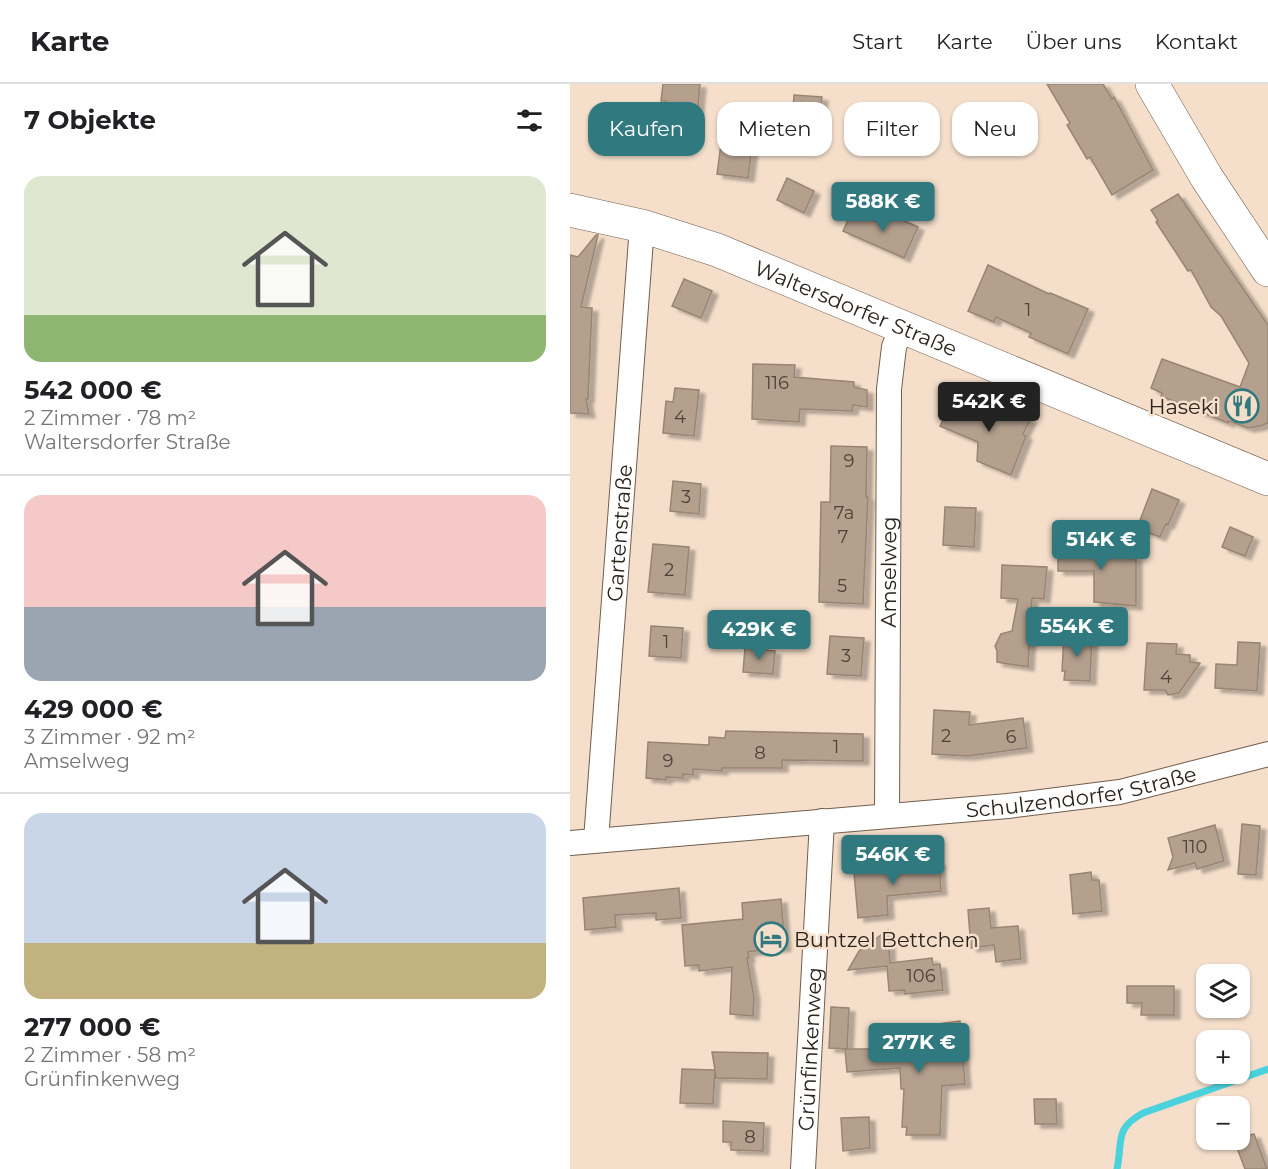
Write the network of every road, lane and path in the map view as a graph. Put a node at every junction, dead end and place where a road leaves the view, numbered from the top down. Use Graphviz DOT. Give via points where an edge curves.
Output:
graph roads {
  1 [pos="1152,84"];
  2 [pos="570,210"];
  3 [pos="642,226"];
  4 [pos="1268,270"];
  5 [pos="902,327"];
  6 [pos="1268,479"];
  7 [pos="1268,754"];
  8 [pos="887,816"];
  9 [pos="822,821"];
  10 [pos="596,840"];
  11 [pos="570,843"];
  12 [pos="803,1169"];
  1 -- 4 [label="street" via="1207,178"];
  2 -- 3 [label="street, Waltersdorfer Straße"];
  3 -- 5 [label="street, Waltersdorfer Straße" via="717,250"];
  3 -- 10 [label="street, Gartenstraße"];
  5 -- 6 [label="street, Waltersdorfer Straße"];
  5 -- 8 [label="street, Amselweg" via="894,347 889,389"];
  7 -- 8 [label="street, Schulzendorfer Straße" via="1120,792"];
  8 -- 9 [label="street, Schulzendorfer Straße"];
  9 -- 10 [label="street, Schulzendorfer Straße"];
  9 -- 12 [label="street, Grünfinkenweg"];
  10 -- 11 [label="street, Schulzendorfer Straße"];
}
